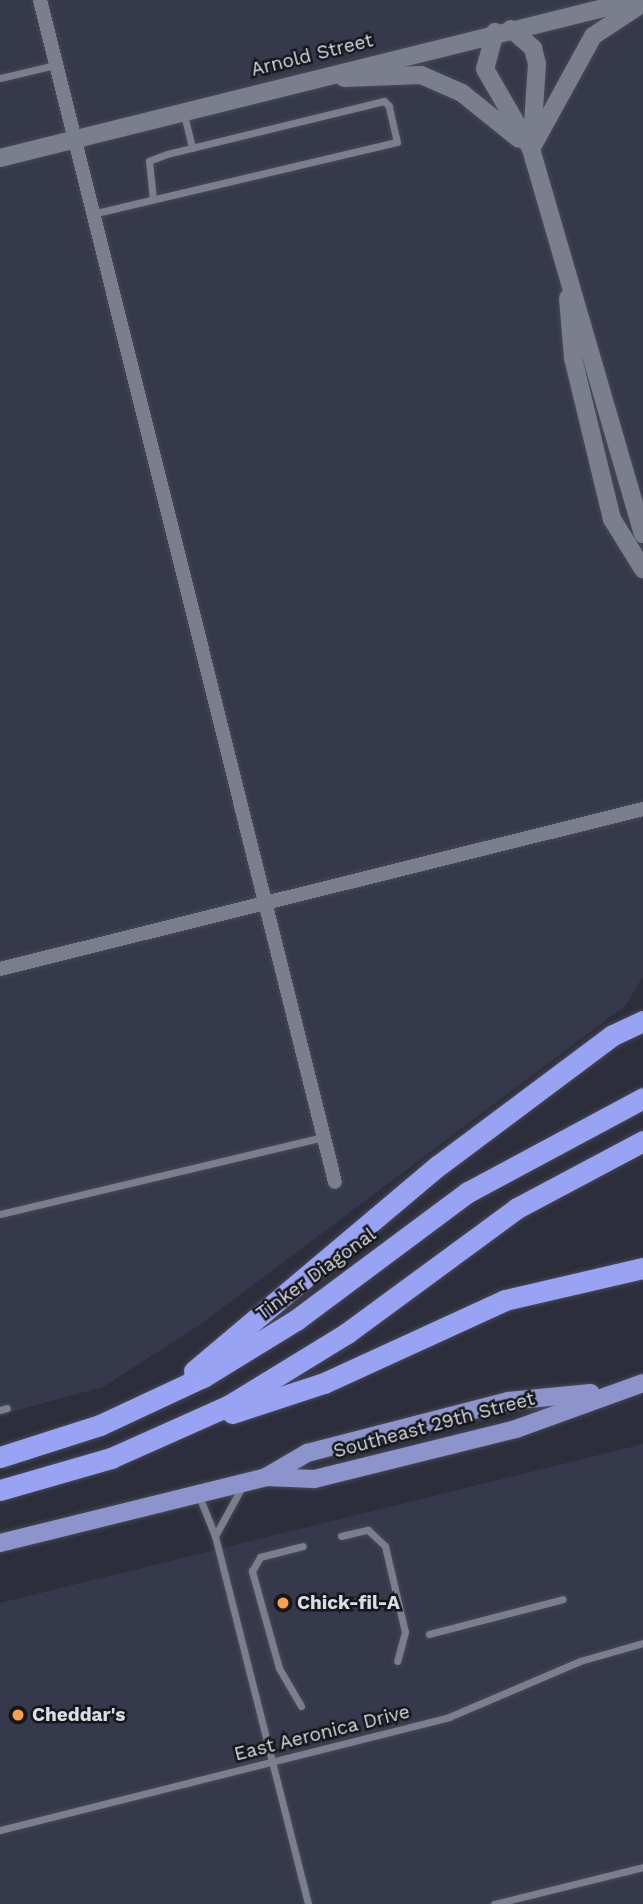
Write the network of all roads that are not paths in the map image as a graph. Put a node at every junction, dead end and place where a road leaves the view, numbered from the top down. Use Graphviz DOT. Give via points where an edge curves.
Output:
graph roads {
  1 [pos="40,0"];
  2 [pos="636,0"];
  3 [pos="643,3"];
  4 [pos="503,31"];
  5 [pos="55,65"];
  6 [pos="0,78"];
  7 [pos="281,85"];
  8 [pos="183,110"];
  9 [pos="73,139"];
  10 [pos="192,148"];
  11 [pos="531,149"];
  12 [pos="0,158"];
  13 [pos="153,199"];
  14 [pos="92,214"];
  15 [pos="568,291"];
  16 [pos="643,534"];
  17 [pos="643,569"];
  18 [pos="643,809"];
  19 [pos="266,904"];
  20 [pos="0,969"];
  21 [pos="643,1010"];
  22 [pos="643,1021"];
  23 [pos="613,1035"];
  24 [pos="643,1098"];
  25 [pos="324,1137"];
  26 [pos="643,1141"];
  27 [pos="335,1182"];
  28 [pos="0,1214"];
  29 [pos="643,1268"];
  30 [pos="643,1383"];
  31 [pos="608,1392"];
  32 [pos="160,1399"];
  33 [pos="174,1432"];
  34 [pos="0,1457"];
  35 [pos="266,1476"];
  36 [pos="245,1482"];
  37 [pos="0,1490"];
  38 [pos="198,1494"];
  39 [pos="215,1536"];
  40 [pos="341,1536"];
  41 [pos="0,1543"];
  42 [pos="303,1546"];
  43 [pos="564,1598"];
  44 [pos="429,1634"];
  45 [pos="643,1643"];
  46 [pos="397,1661"];
  47 [pos="301,1706"];
  48 [pos="271,1762"];
  49 [pos="0,1830"];
  50 [pos="643,1867"];
  51 [pos="307,1904"];
  52 [pos="494,1904"];
  1 -- 5 [label="street"];
  2 -- 4 [label="street, Arnold Street"];
  3 -- 11 [label="street" via="593,36"];
  4 -- 7 [label="street, Arnold Street"];
  4 -- 11 [label="street" via="485,69"];
  4 -- 11 [label="street" via="533,48 537,64"];
  5 -- 6 [label="lane"];
  5 -- 9 [label="street"];
  7 -- 8 [label="street, Arnold Street"];
  7 -- 11 [label="street" via="421,75 462,93"];
  8 -- 9 [label="street, Arnold Street"];
  8 -- 10 [label="lane"];
  9 -- 12 [label="street, Arnold Street"];
  9 -- 14 [label="street"];
  10 -- 13 [label="lane" via="149,161"];
  10 -- 13 [label="lane" via="384,101 399,138"];
  11 -- 15 [label="street"];
  13 -- 14 [label="lane"];
  14 -- 19 [label="street"];
  15 -- 16 [label="street" via="594,352"];
  15 -- 17 [label="street" via="573,358 612,519"];
  18 -- 19 [label="street"];
  19 -- 20 [label="street"];
  19 -- 25 [label="street"];
  21 -- 23 [label="highway"];
  22 -- 23 [label="highway"];
  23 -- 32 [label="highway" via="439,1165"];
  24 -- 32 [label="highway, Tinker Diagonal" via="468,1192 296,1320"];
  25 -- 27 [label="street"];
  25 -- 28 [label="lane"];
  26 -- 33 [label="highway" via="517,1208 318,1352"];
  29 -- 33 [label="highway" via="505,1300 324,1383"];
  30 -- 31 [label="main road, Southeast 29th Street"];
  31 -- 35 [label="main road, Southeast 29th Street" via="508,1401 307,1453"];
  31 -- 35 [label="main road, Southeast 29th Street" via="516,1429 341,1473 314,1479"];
  32 -- 34 [label="highway, Tinker Diagonal"];
  33 -- 37 [label="highway"];
  35 -- 36 [label="main road, Southeast 29th Street"];
  36 -- 38 [label="main road, Southeast 29th Street"];
  36 -- 39 [label="lane"];
  38 -- 39 [label="lane"];
  38 -- 41 [label="main road, Southeast 29th Street"];
  39 -- 48 [label="lane"];
  40 -- 46 [label="lane" via="368,1530 384,1546 405,1632"];
  42 -- 47 [label="lane" via="260,1557 252,1571 279,1668"];
  43 -- 44 [label="lane"];
  45 -- 48 [label="lane, East Aeronica Drive" via="580,1661 449,1717"];
  48 -- 49 [label="lane, East Aeronica Drive"];
  48 -- 51 [label="lane"];
  50 -- 52 [label="lane"];
}
